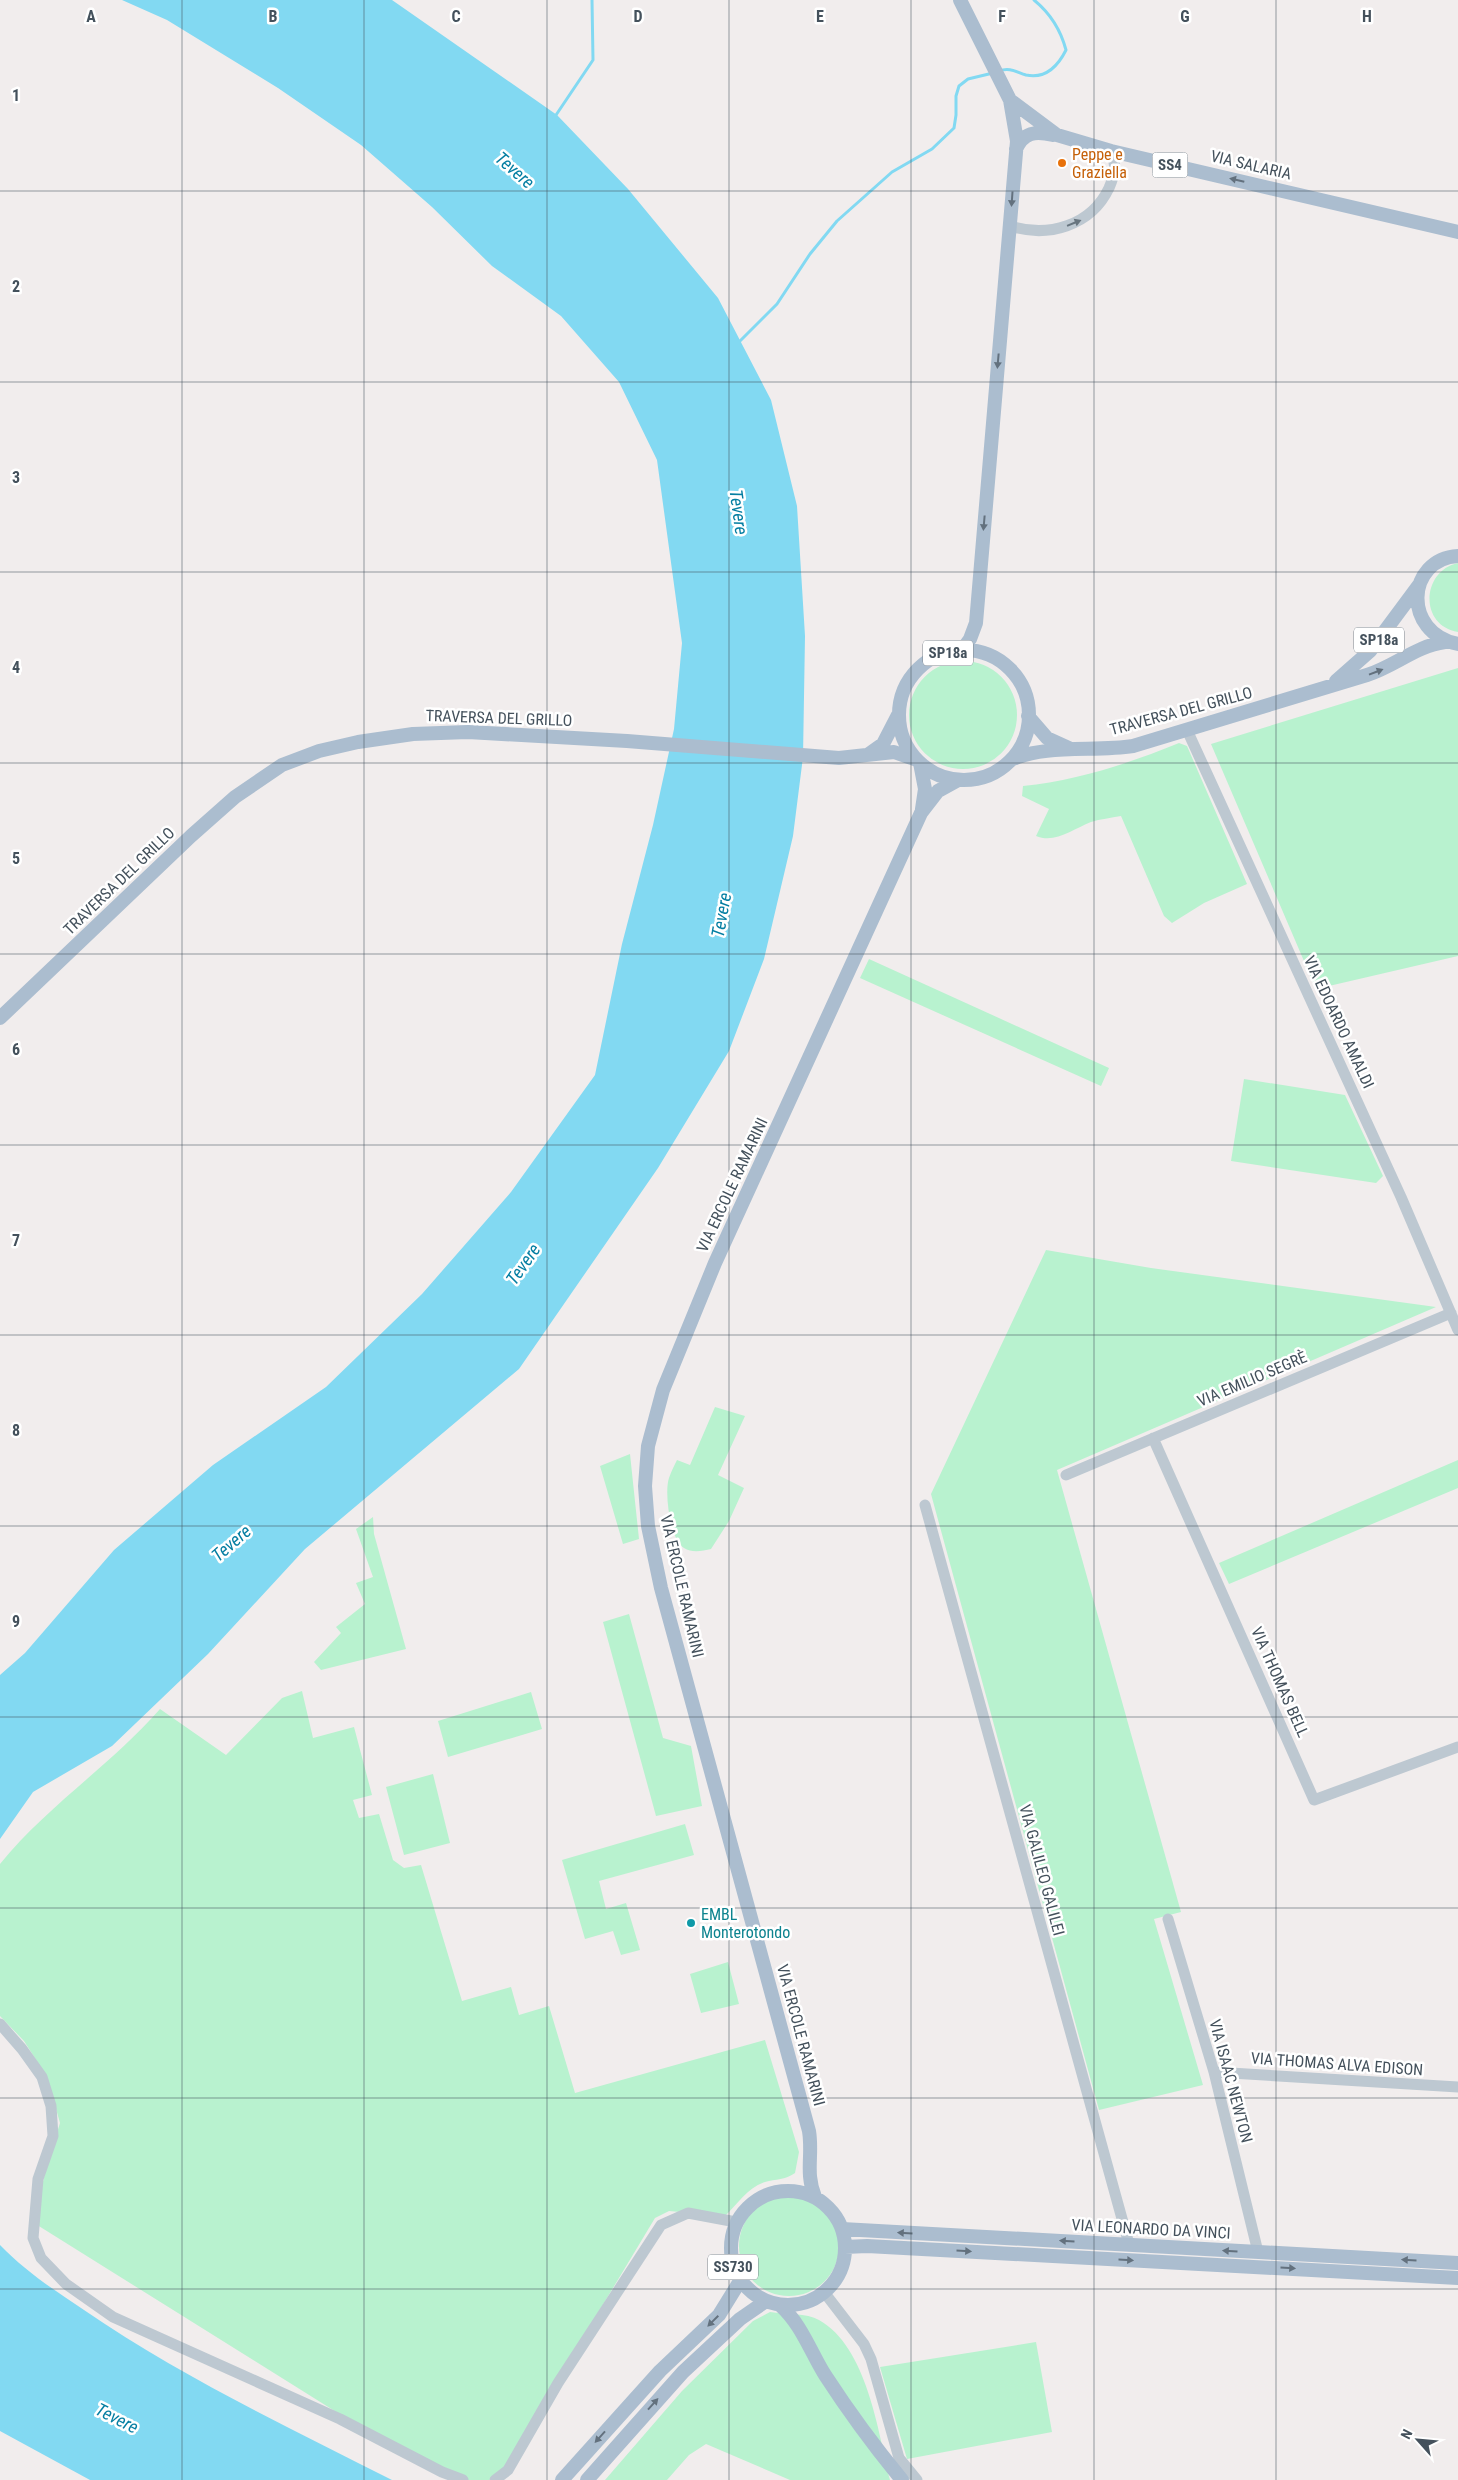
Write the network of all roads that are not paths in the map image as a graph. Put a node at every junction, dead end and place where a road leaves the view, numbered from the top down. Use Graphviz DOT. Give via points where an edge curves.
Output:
graph roads {
  1 [pos="960,0"];
  2 [pos="1009,96"];
  3 [pos="1057,135"];
  4 [pos="1016,150"];
  5 [pos="1111,151"];
  6 [pos="1010,226"];
  7 [pos="1458,232"];
  8 [pos="1458,556"];
  9 [pos="1419,585"];
  10 [pos="1452,643"];
  11 [pos="962,650"];
  12 [pos="1329,686"];
  13 [pos="898,715"];
  14 [pos="1028,716"];
  15 [pos="1187,730"];
  16 [pos="1078,750"];
  17 [pos="868,755"];
  18 [pos="1011,760"];
  19 [pos="918,761"];
  20 [pos="958,780"];
  21 [pos="921,812"];
  22 [pos="0,1018"];
  23 [pos="1450,1313"];
  24 [pos="1458,1330"];
  25 [pos="1153,1438"];
  26 [pos="1066,1475"];
  27 [pos="925,1505"];
  28 [pos="1458,1747"];
  29 [pos="1168,1918"];
  30 [pos="0,2024"];
  31 [pos="1214,2072"];
  32 [pos="1458,2088"];
  33 [pos="808,2168"];
  34 [pos="786,2190"];
  35 [pos="815,2197"];
  36 [pos="736,2222"];
  37 [pos="842,2229"];
  38 [pos="1129,2244"];
  39 [pos="845,2247"];
  40 [pos="1258,2252"];
  41 [pos="1458,2263"];
  42 [pos="1458,2278"];
  43 [pos="740,2281"];
  44 [pos="824,2292"];
  45 [pos="766,2301"];
  46 [pos="809,2301"];
  47 [pos="780,2305"];
  48 [pos="809,2345"];
  49 [pos="566,2475"];
  50 [pos="463,2480"];
  51 [pos="495,2480"];
  52 [pos="586,2480"];
  53 [pos="902,2480"];
  54 [pos="917,2480"];
  1 -- 2 [label="main road, VIA SALARIA / SS4"];
  2 -- 3 [label="main road, VIA SALARIA / SS4"];
  2 -- 4 [label="main road"];
  3 -- 4 [label="main road" via="1038,132 1027,135"];
  3 -- 5 [label="main road, VIA SALARIA / SS4"];
  4 -- 6 [label="main road, one-way"];
  6 -- 5 [label="street, one-way" via="1048,230 1089,216 1102,202 1113,179 1116,164"];
  7 -- 5 [label="main road, VIA SALARIA / SS4, one-way"];
  6 -- 11 [label="main road, one-way" via="976,623"];
  8 -- 9 [label="main road, TRAVERSA DEL GRILLO" via="1438,562"];
  9 -- 10 [label="main road" via="1417,599 1422,619 1434,635"];
  9 -- 12 [label="main road, TRAVERSA DEL GRILLO / SP18a" via="1370,651"];
  12 -- 10 [label="main road, TRAVERSA DEL GRILLO / SP18a, one-way" via="1376,672 1418,649"];
  11 -- 13 [label="main road, TRAVERSA DEL GRILLO / SP18a" via="942,654 924,663 910,678"];
  11 -- 14 [label="main road, TRAVERSA DEL GRILLO / SP18a" via="980,652 997,659 1011,671 1022,686"];
  12 -- 15 [label="main road, TRAVERSA DEL GRILLO / SP18a"];
  13 -- 17 [label="main road" via="883,744"];
  13 -- 19 [label="main road, TRAVERSA DEL GRILLO / SP18a" via="902,735 910,753"];
  14 -- 16 [label="main road" via="1047,738"];
  14 -- 18 [label="main road, TRAVERSA DEL GRILLO / SP18a" via="1025,736"];
  15 -- 16 [label="main road, TRAVERSA DEL GRILLO / SP18a" via="1133,746"];
  15 -- 23 [label="street, VIA EDOARDO AMALDI" via="1393,1180"];
  16 -- 18 [label="main road, TRAVERSA DEL GRILLO / SP18a" via="1036,752"];
  17 -- 19 [label="main road, TRAVERSA DEL GRILLO / SP18a" via="894,752"];
  17 -- 22 [label="main road, TRAVERSA DEL GRILLO / SP18a" via="825,758 628,741 468,732 358,742 319,751 287,763 245,789 206,822"];
  18 -- 20 [label="main road, TRAVERSA DEL GRILLO / SP18a" via="980,778"];
  19 -- 20 [label="main road, TRAVERSA DEL GRILLO / SP18a" via="937,775"];
  19 -- 21 [label="main road, VIA ERCOLE RAMARINI" via="925,789"];
  20 -- 21 [label="main road, VIA ERCOLE RAMARINI" via="938,791"];
  21 -- 33 [label="main road, VIA ERCOLE RAMARINI" via="696,1308 662,1390 645,1463 648,1526 659,1578 809,2131"];
  23 -- 24 [label="street, VIA EDOARDO AMALDI"];
  23 -- 25 [label="street, VIA EMILIO SEGRÈ"];
  25 -- 26 [label="street, VIA EMILIO SEGRÈ"];
  25 -- 28 [label="street, VIA THOMAS BELL" via="1314,1800"];
  27 -- 38 [label="street, VIA GALILEO GALILEI"];
  29 -- 31 [label="street, VIA ISAAC NEWTON"];
  30 -- 50 [label="street" via="42,2078 51,2106 53,2136 38,2179 33,2238 41,2258 66,2284 113,2317 340,2419"];
  31 -- 32 [label="street, VIA THOMAS ALVA EDISON"];
  31 -- 40 [label="street, VIA ISAAC NEWTON"];
  33 -- 34 [label="main road" via="801,2179"];
  33 -- 35 [label="main road, VIA ERCOLE RAMARINI"];
  34 -- 35 [label="main road, SS730"];
  34 -- 36 [label="main road, SS730" via="757,2199"];
  35 -- 37 [label="main road, SS730" via="831,2211"];
  36 -- 43 [label="main road, SS730" via="730,2252"];
  36 -- 51 [label="street" via="688,2213 660,2225 558,2383 508,2470"];
  38 -- 37 [label="main road, VIA LEONARDO DA VINCI, one-way"];
  37 -- 39 [label="main road, SS730"];
  40 -- 38 [label="main road, VIA LEONARDO DA VINCI, one-way"];
  39 -- 42 [label="main road, VIA LEONARDO DA VINCI, one-way"];
  39 -- 44 [label="main road, SS730" via="843,2265 835,2281"];
  41 -- 40 [label="main road, VIA LEONARDO DA VINCI, one-way"];
  43 -- 45 [label="main road, SS730"];
  43 -- 49 [label="main road, SS730, one-way" via="715,2319 660,2371"];
  44 -- 46 [label="main road, SS730"];
  44 -- 54 [label="street" via="864,2344 899,2458"];
  45 -- 47 [label="main road, SS730"];
  52 -- 45 [label="main road, SS730, one-way" via="683,2372 748,2312"];
  46 -- 47 [label="main road, SS730"];
  46 -- 48 [label="main road" via="804,2321"];
  47 -- 48 [label="main road"];
  48 -- 53 [label="main road" via="857,2424"];
}
